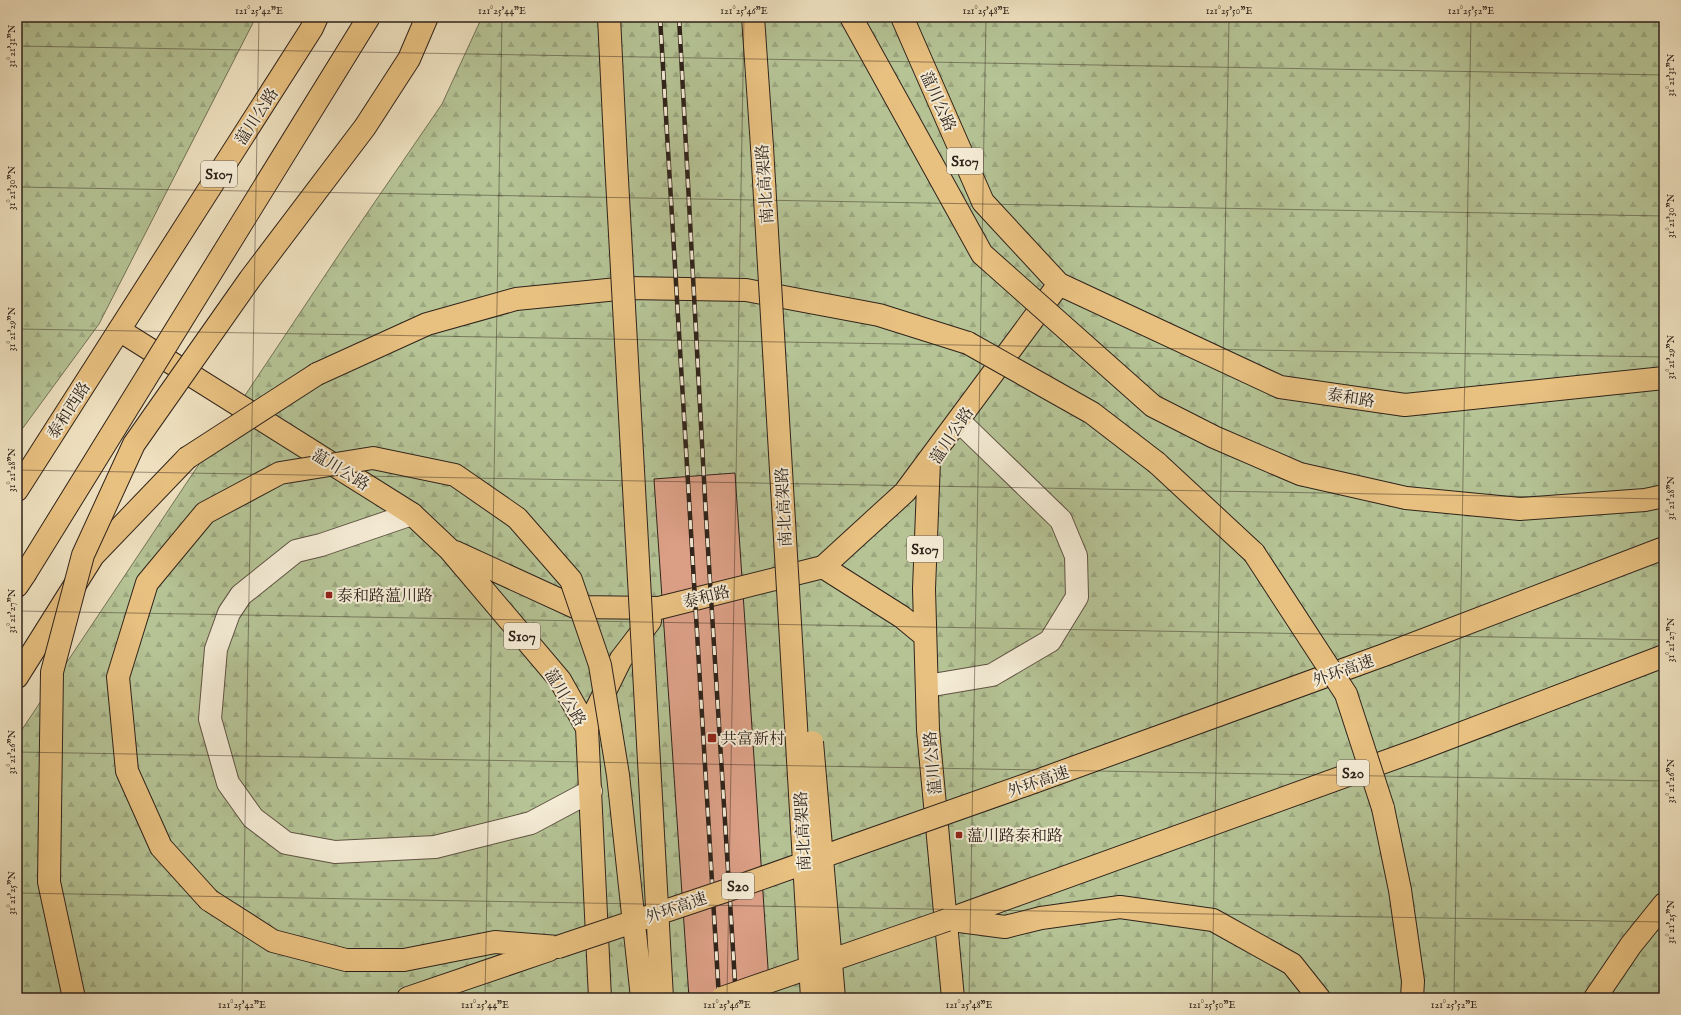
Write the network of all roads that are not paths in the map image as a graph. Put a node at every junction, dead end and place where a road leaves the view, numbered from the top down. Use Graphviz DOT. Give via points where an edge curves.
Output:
graph roads {
  1 [pos="317,17"];
  2 [pos="369,17"];
  3 [pos="427,17"];
  4 [pos="609,17"];
  5 [pos="753,17"];
  6 [pos="851,17"];
  7 [pos="902,17"];
  8 [pos="767,227"];
  9 [pos="1059,284"];
  10 [pos="120,330"];
  11 [pos="1664,378"];
  12 [pos="959,421"];
  13 [pos="929,461"];
  14 [pos="17,490"];
  15 [pos="1664,496"];
  16 [pos="412,514"];
  17 [pos="1664,548"];
  18 [pos="449,549"];
  19 [pos="823,567"];
  20 [pos="21,580"];
  21 [pos="659,608"];
  22 [pos="925,636"];
  23 [pos="1664,656"];
  24 [pos="17,677"];
  25 [pos="927,686"];
  26 [pos="587,728"];
  27 [pos="591,791"];
  28 [pos="1664,904"];
  29 [pos="947,920"];
  30 [pos="558,947"];
  31 [pos="74,998"];
  32 [pos="408,998"];
  33 [pos="600,998"];
  34 [pos="642,998"];
  35 [pos="662,998"];
  36 [pos="722,998"];
  37 [pos="812,998"];
  38 [pos="834,998"];
  39 [pos="953,998"];
  40 [pos="1319,998"];
  41 [pos="1412,998"];
  42 [pos="1595,998"];
  1 -- 10 [label="main road, 蕰川公路 / S107"];
  2 -- 20 [label="main road, bridge"];
  3 -- 31 [label="main road, bridge" via="409,59 365,127 250,279 134,444 83,555 52,672 49,882"];
  4 -- 35 [label="main road, bridge"];
  5 -- 8 [label="main road, 南北高架路, bridge"];
  6 -- 15 [label="main road, bridge" via="982,254 1153,406 1214,437 1300,474 1406,498 1520,509 1645,500"];
  7 -- 9 [label="main road, 蕰川公路 / S107" via="983,202"];
  8 -- 37 [label="main road, 南北高架路, bridge"];
  8 -- 38 [label="main road, bridge"];
  9 -- 11 [label="main road, 泰和路" via="1280,386 1405,406"];
  9 -- 12 [label="main road, 蕰川公路"];
  10 -- 14 [label="main road, 泰和西路"];
  10 -- 16 [label="main road, 蕰川公路 / S107"];
  12 -- 13 [label="main road, 蕰川公路"];
  12 -- 25 [label="lane" via="1061,520 1076,556 1077,597 1050,641 992,675"];
  13 -- 19 [label="main road, 泰和路" via="905,492"];
  13 -- 22 [label="main road, 蕰川公路 / S107" via="924,589"];
  16 -- 18 [label="main road, 蕰川公路 / S107"];
  16 -- 27 [label="lane" via="296,551 241,595 229,613 216,649 210,719 228,783 253,818 286,843 335,852 434,847 531,823"];
  17 -- 30 [label="main road, 外环高速 / S20, bridge" via="1384,655 1034,782"];
  18 -- 21 [label="main road, 泰和路" via="575,607"];
  18 -- 26 [label="main road, 蕰川公路 / S107" via="560,680"];
  19 -- 21 [label="main road, 泰和路"];
  19 -- 22 [label="main road" via="902,617"];
  21 -- 26 [label="main road, S107" via="621,659"];
  22 -- 25 [label="main road, 蕰川公路 / S107"];
  23 -- 29 [label="main road, S20" via="1412,752"];
  24 -- 41 [label="main road, bridge" via="93,556 187,458 317,374 427,324 516,299 628,288 746,290 879,316 968,343 1092,413 1157,463 1254,553 1346,694 1383,808 1400,890 1413,980"];
  25 -- 39 [label="main road, 蕰川公路 / S107" via="928,730"];
  26 -- 27 [label="main road, 蕰川公路 / S107"];
  27 -- 33 [label="main road, 蕰川公路 / S107"];
  28 -- 42 [label="main road"];
  29 -- 36 [label="main road, S20, bridge"];
  29 -- 40 [label="main road" via="1005,927 1041,918 1120,907 1213,920 1292,964"];
  30 -- 32 [label="main road, 外环高速 / S20"];
  30 -- 34 [label="main road, bridge" via="495,942 404,960 346,960 273,941 209,900 161,847 127,771 118,677 147,583 205,513 280,473 373,458 455,475 517,518 571,580 600,665 618,774"];
}
